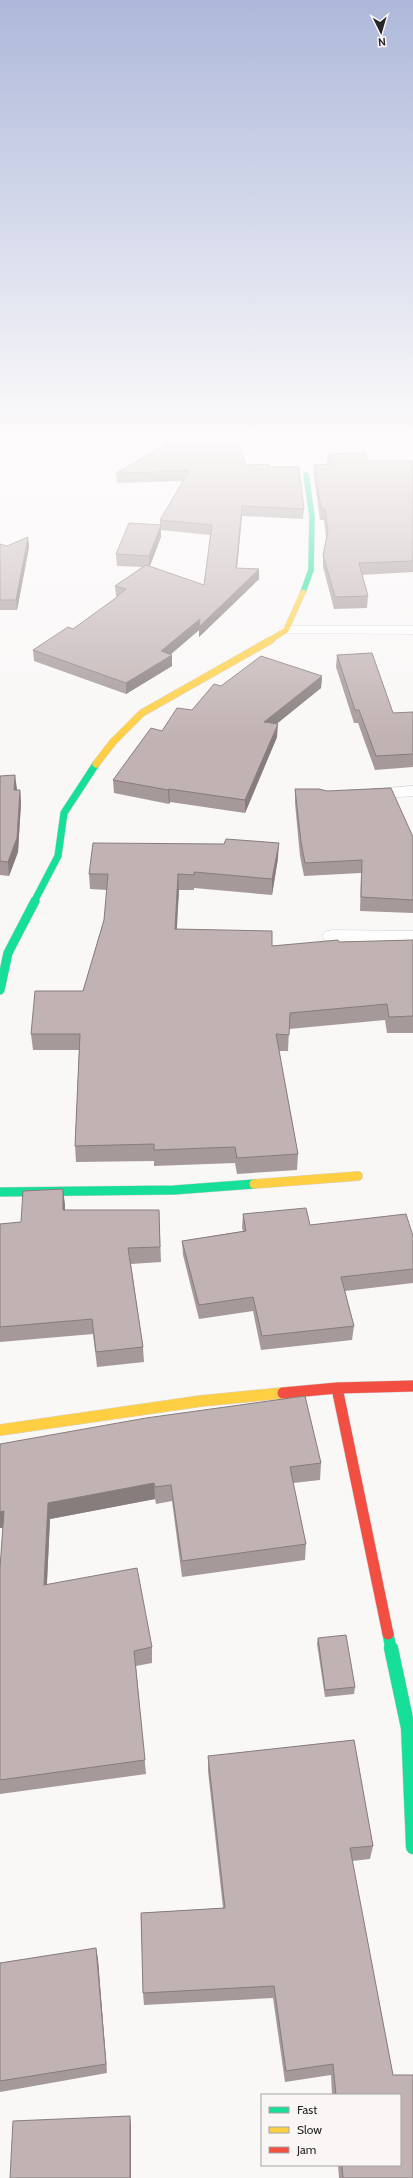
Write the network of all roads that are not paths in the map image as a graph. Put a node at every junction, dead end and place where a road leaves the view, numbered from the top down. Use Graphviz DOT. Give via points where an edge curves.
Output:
graph roads {
  1 [pos="312,538"];
  2 [pos="286,630"];
  3 [pos="413,630"];
  4 [pos="413,791"];
  5 [pos="350,796"];
  6 [pos="332,936"];
  7 [pos="413,936"];
  8 [pos="0,990"];
  9 [pos="358,1176"];
  10 [pos="0,1192"];
  11 [pos="413,1386"];
  12 [pos="337,1388"];
  13 [pos="0,1430"];
  14 [pos="413,1847"];
  1 -- 2 [label="street" via="311,570"];
  2 -- 3 [label="street"];
  2 -- 8 [label="street" via="258,649 142,713 113,742 87,776 64,813 58,856 8,953"];
  4 -- 5 [label="street"];
  6 -- 7 [label="street"];
  9 -- 10 [label="street" via="174,1190"];
  11 -- 12 [label="street"];
  12 -- 13 [label="street" via="201,1401"];
  12 -- 14 [label="street" via="408,1728"];
}
